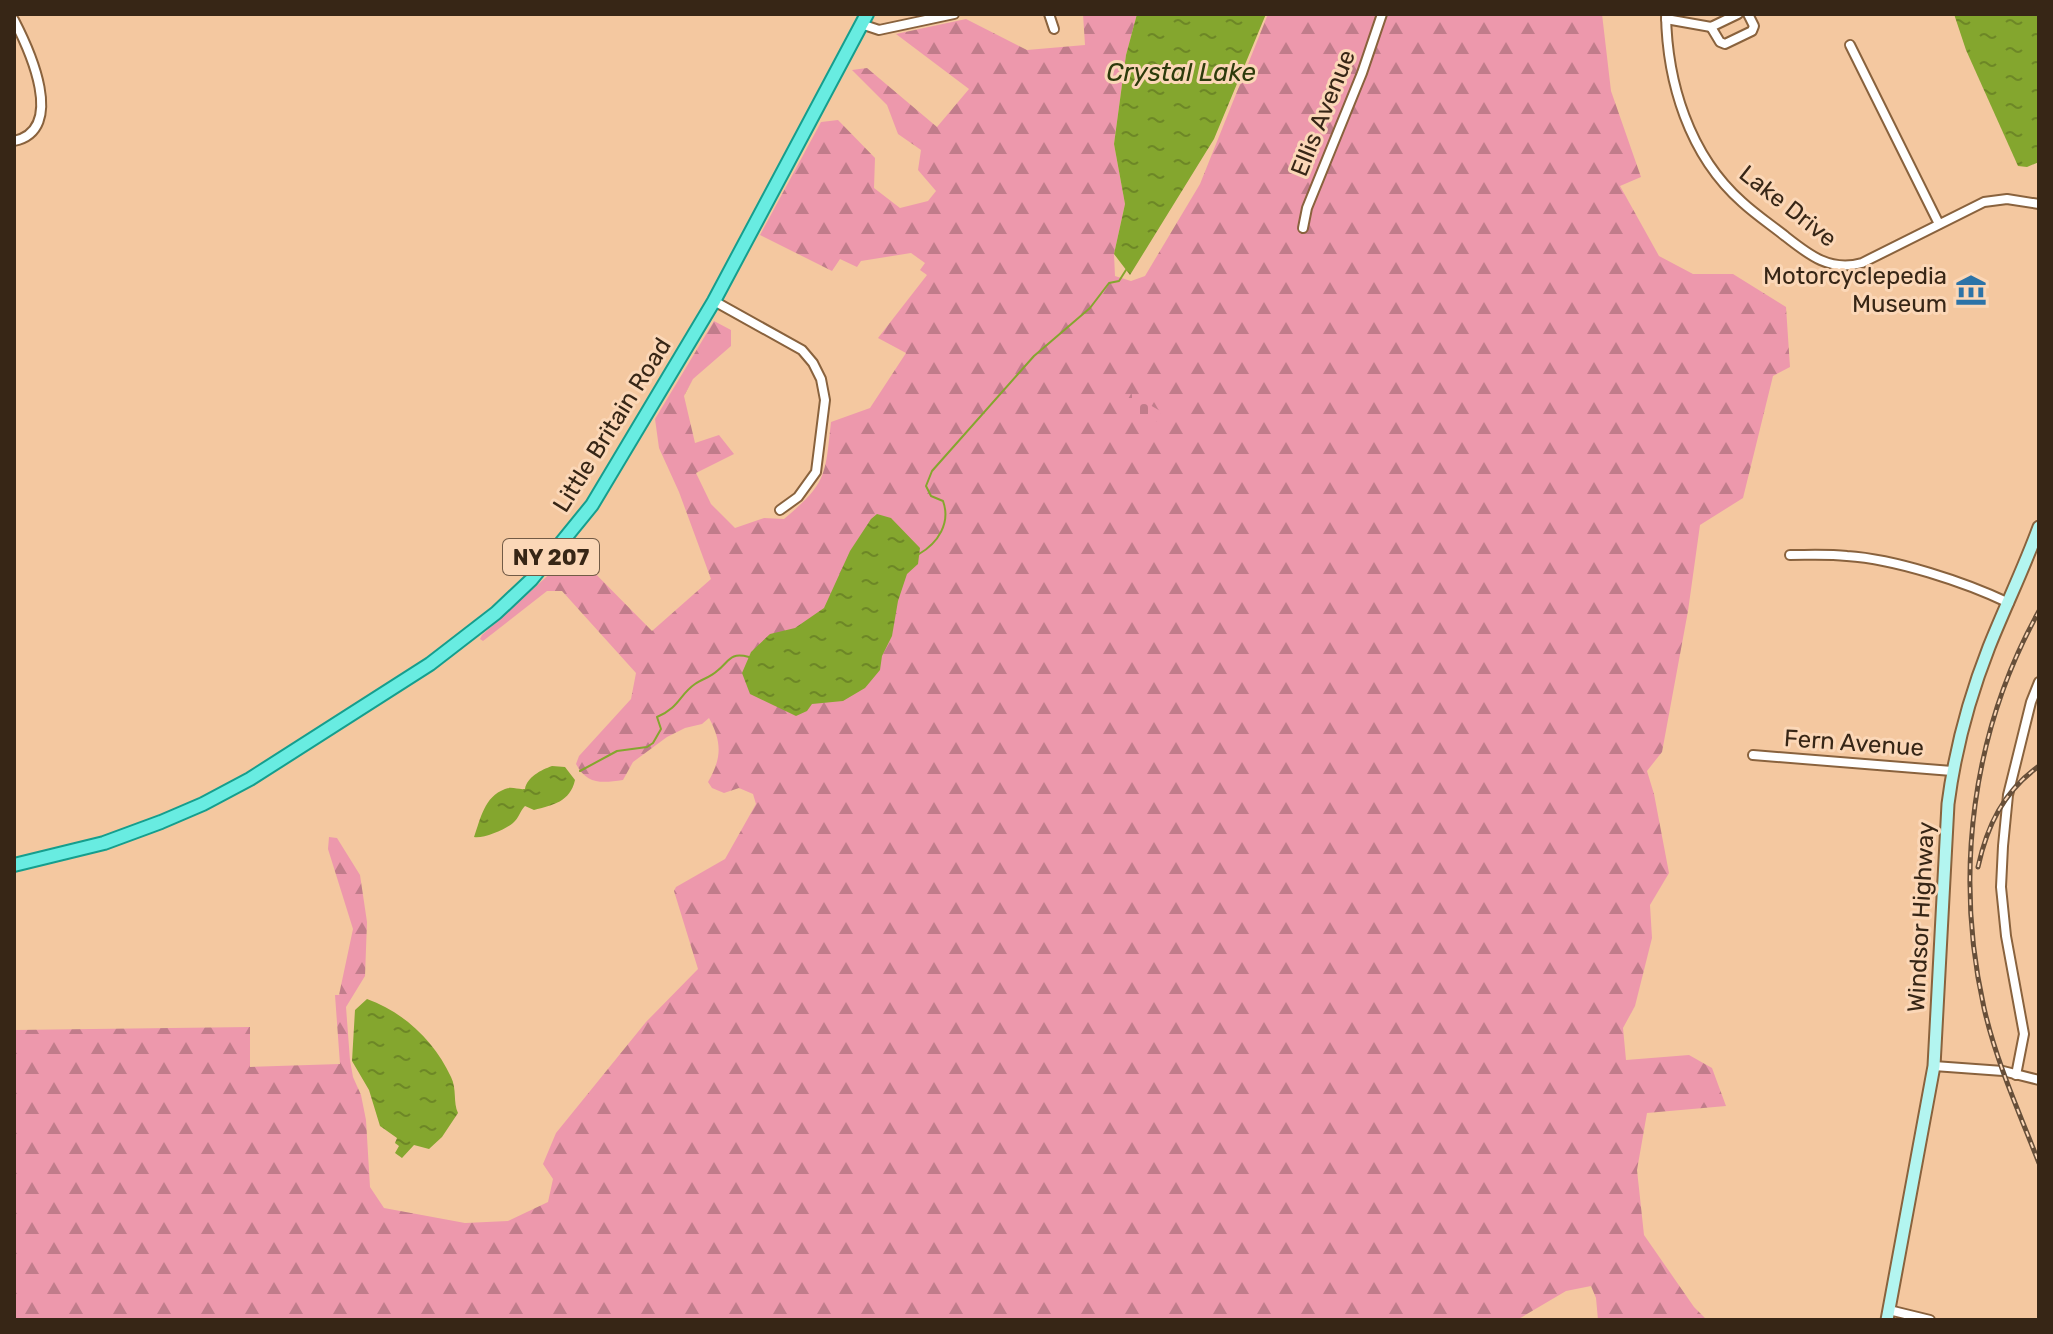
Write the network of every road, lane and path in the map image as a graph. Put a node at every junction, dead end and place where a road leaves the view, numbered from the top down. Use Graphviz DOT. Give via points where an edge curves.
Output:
graph roads {
  1 [pos="954,14"];
  2 [pos="1049,14"];
  3 [pos="1382,14"];
  4 [pos="1738,14"];
  5 [pos="1748,14"];
  6 [pos="1666,16"];
  7 [pos="864,19"];
  8 [pos="14,20"];
  9 [pos="1711,27"];
  10 [pos="1054,29"];
  11 [pos="1850,45"];
  12 [pos="14,141"];
  13 [pos="2039,204"];
  14 [pos="1939,224"];
  15 [pos="1303,228"];
  16 [pos="714,301"];
  17 [pos="780,510"];
  18 [pos="2039,527"];
  19 [pos="1790,555"];
  20 [pos="2009,603"];
  21 [pos="2039,682"];
  22 [pos="1753,755"];
  23 [pos="1952,771"];
  24 [pos="14,865"];
  25 [pos="1934,1066"];
  26 [pos="2016,1075"];
  27 [pos="2039,1080"];
  28 [pos="1888,1315"];
  29 [pos="1930,1320"];
  1 -- 7 [label="street" via="879,30"];
  2 -- 10 [label="street"];
  3 -- 15 [label="street, Ellis Avenue"];
  4 -- 9 [label="street"];
  5 -- 9 [label="street" via="1752,31 1725,44"];
  6 -- 9 [label="street"];
  6 -- 14 [label="street, Lake Drive" via="1678,99 1708,161 1740,201 1807,253 1830,265 1849,267"];
  7 -- 16 [label="main road, Little Britain Road / NY 207"];
  8 -- 12 [label="street" via="34,61 40,113 37,127"];
  11 -- 14 [label="street"];
  13 -- 14 [label="street, Lake Drive" via="1996,199"];
  16 -- 17 [label="street" via="802,350 821,379 825,400 816,472 804,491"];
  16 -- 24 [label="main road, Little Britain Road / NY 207" via="584,516 531,580 466,638 288,756 207,802 104,843"];
  18 -- 20 [label="main road, Windsor Highway"];
  19 -- 20 [label="street" via="1883,561"];
  20 -- 23 [label="main road, Windsor Highway" via="1974,690"];
  21 -- 26 [label="street" via="2008,795 2003,846 2006,936 2024,1034"];
  22 -- 23 [label="street, Fern Avenue"];
  23 -- 25 [label="main road, Windsor Highway"];
  25 -- 26 [label="street"];
  25 -- 28 [label="main road, Windsor Highway"];
  26 -- 27 [label="street"];
  28 -- 29 [label="street"];
}
